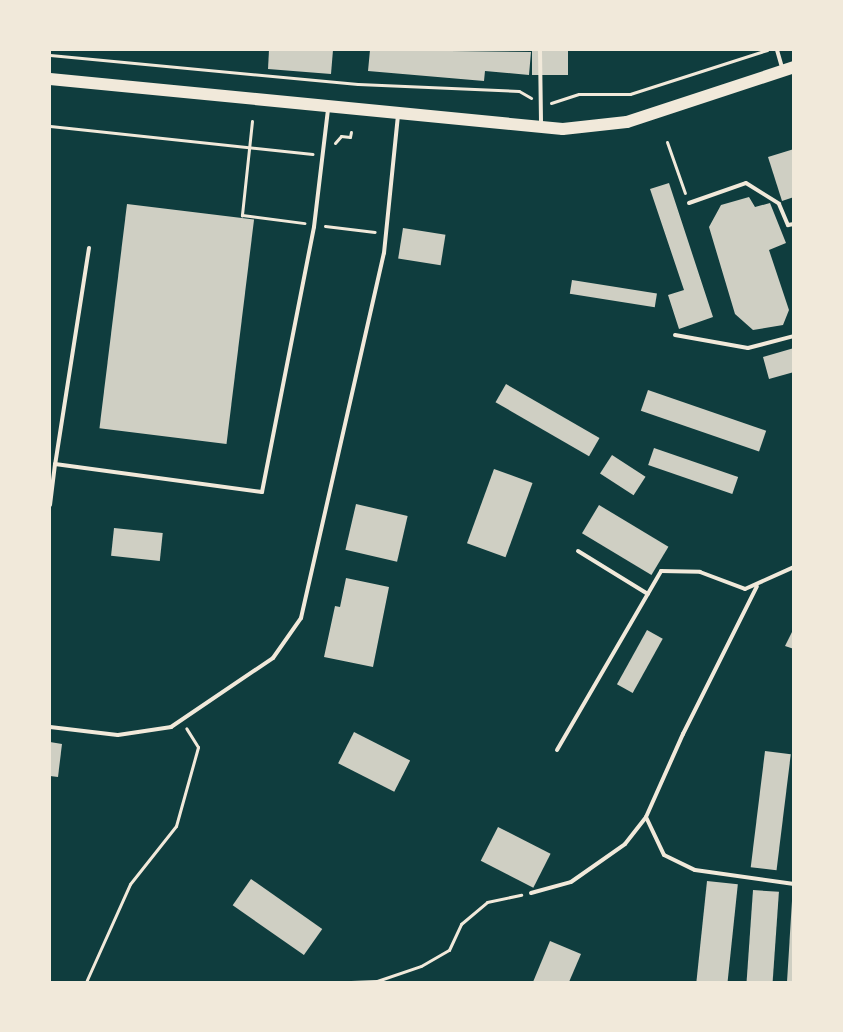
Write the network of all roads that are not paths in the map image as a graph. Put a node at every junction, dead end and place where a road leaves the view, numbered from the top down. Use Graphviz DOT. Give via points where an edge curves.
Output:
graph roads {
  1 [pos="540,50"];
  2 [pos="777,50"];
  3 [pos="788,69"];
  4 [pos="50,80"];
  5 [pos="328,108"];
  6 [pos="398,115"];
  7 [pos="541,128"];
  8 [pos="689,203"];
  9 [pos="794,224"];
  10 [pos="89,248"];
  11 [pos="675,334"];
  12 [pos="794,336"];
  13 [pos="56,464"];
  14 [pos="50,505"];
  15 [pos="578,551"];
  16 [pos="794,567"];
  17 [pos="757,586"];
  18 [pos="648,594"];
  19 [pos="50,727"];
  20 [pos="557,750"];
  21 [pos="646,817"];
  22 [pos="794,884"];
  23 [pos="531,893"];
  1 -- 7 [label="lane"];
  2 -- 3 [label="lane"];
  3 -- 7 [label="main road" via="627,122 584,129"];
  4 -- 5 [label="main road"];
  5 -- 6 [label="main road"];
  5 -- 13 [label="lane" via="314,224 262,492"];
  6 -- 7 [label="main road"];
  6 -- 19 [label="lane" via="386,233 301,618 273,658 182,722 118,735"];
  8 -- 9 [label="lane" via="746,183 779,204 788,225"];
  10 -- 13 [label="lane"];
  11 -- 12 [label="lane" via="748,348"];
  13 -- 14 [label="lane"];
  15 -- 18 [label="lane"];
  16 -- 17 [label="lane"];
  17 -- 18 [label="lane" via="745,589 700,572 661,571"];
  17 -- 21 [label="lane"];
  18 -- 20 [label="lane"];
  21 -- 22 [label="lane" via="664,855 695,870"];
  21 -- 23 [label="lane" via="625,844 571,882"];
}
